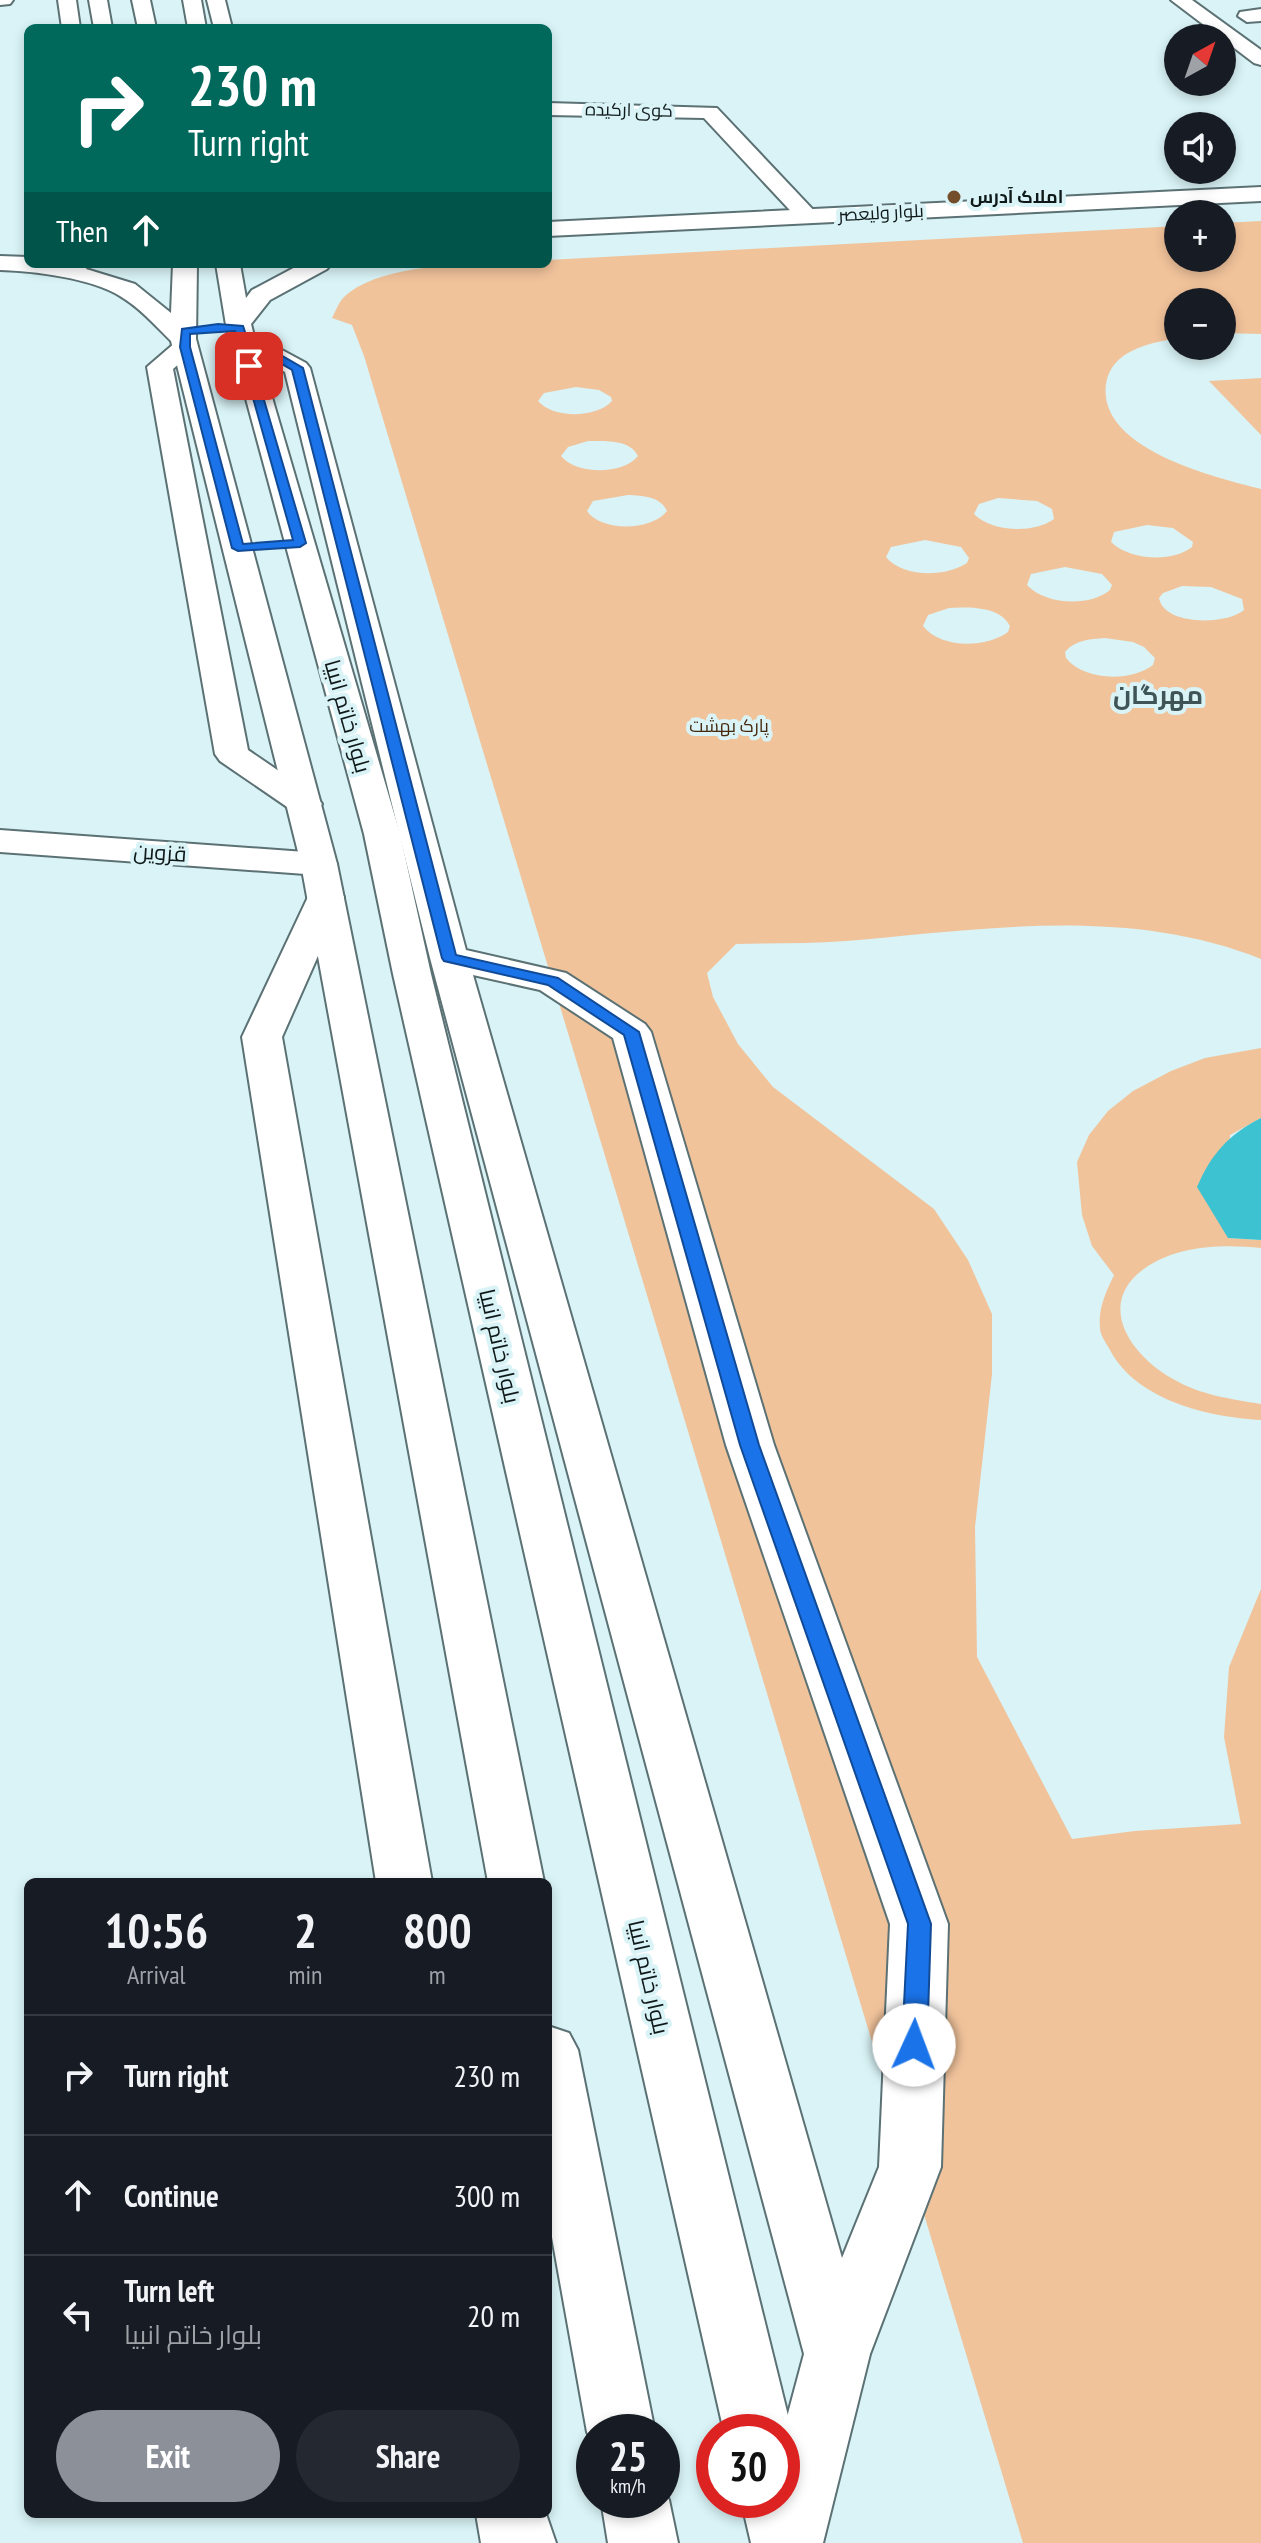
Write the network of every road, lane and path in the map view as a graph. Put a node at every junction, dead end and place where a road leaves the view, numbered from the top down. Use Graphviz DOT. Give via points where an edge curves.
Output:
graph roads {
  1 [pos="67,0"];
  2 [pos="98,0"];
  3 [pos="141,0"];
  4 [pos="192,0"];
  5 [pos="216,0"];
  6 [pos="1180,0"];
  7 [pos="70,24"];
  8 [pos="102,24"];
  9 [pos="146,24"];
  10 [pos="196,24"];
  11 [pos="222,24"];
  12 [pos="1261,59"];
  13 [pos="552,109"];
  14 [pos="1261,194"];
  15 [pos="1261,206"];
  16 [pos="808,216"];
  17 [pos="552,229"];
  18 [pos="552,241"];
  19 [pos="61,268"];
  20 [pos="185,268"];
  21 [pos="229,268"];
  22 [pos="312,268"];
  23 [pos="239,330"];
  24 [pos="184,339"];
  25 [pos="300,543"];
  26 [pos="238,548"];
  27 [pos="305,804"];
  28 [pos="0,841"];
  29 [pos="323,880"];
  30 [pos="449,958"];
  31 [pos="403,1878"];
  32 [pos="515,1878"];
  33 [pos="552,2071"];
  34 [pos="837,2354"];
  35 [pos="618,2414"];
  36 [pos="754,2414"];
  37 [pos="512,2518"];
  38 [pos="638,2518"];
  39 [pos="780,2518"];
  40 [pos="521,2543"];
  41 [pos="643,2543"];
  42 [pos="787,2543"];
  1 -- 7 [label="main road"];
  2 -- 8 [label="main road"];
  3 -- 9 [label="main road"];
  4 -- 10 [label="main road"];
  5 -- 11 [label="main road"];
  6 -- 12 [label="main road"];
  13 -- 16 [label="main road, کوی ارکیده" via="710,112"];
  14 -- 16 [label="main road, بلوار ولیعصر"];
  15 -- 18 [label="main road, بلوار ولیعصر"];
  16 -- 17 [label="main road, بلوار ولیعصر"];
  19 -- 24 [label="main road" via="126,289"];
  20 -- 24 [label="main road"];
  21 -- 23 [label="main road, بلوار خاتم انبیا"];
  22 -- 23 [label="main road" via="261,295"];
  23 -- 24 [label="main road" via="218,327"];
  23 -- 25 [label="main road, بلوار خاتم انبیا"];
  23 -- 30 [label="main road" via="297,368"];
  24 -- 26 [label="main road"];
  24 -- 27 [label="main road" via="160,367 232,754"];
  25 -- 26 [label="main road"];
  25 -- 36 [label="main road, بلوار خاتم انبیا" via="382,834"];
  26 -- 27 [label="main road"];
  27 -- 29 [label="main road"];
  28 -- 29 [label="main road, قزوین"];
  29 -- 31 [label="main road" via="262,1037"];
  29 -- 32 [label="main road"];
  30 -- 34 [label="main road"];
  30 -- 34 [label="main road" via="553,981 631,1032 750,1445 919,1924 910,2167"];
  33 -- 35 [label="main road"];
  34 -- 42 [label="main road"];
  37 -- 40 [label="main road" via="515,2540"];
  38 -- 41 [label="main road"];
  39 -- 42 [label="main road"];
}
